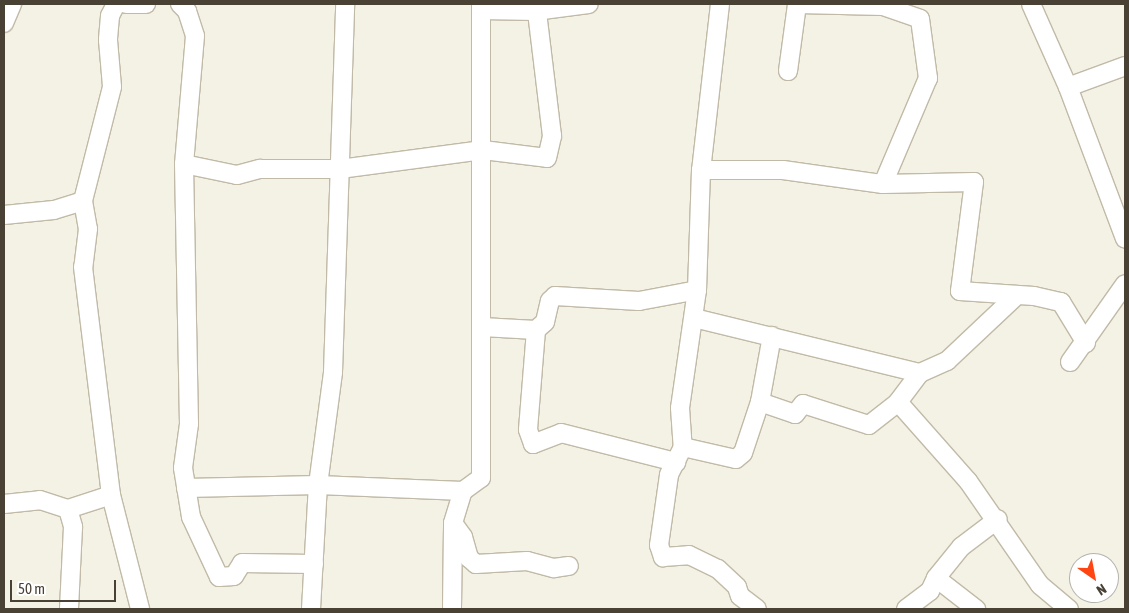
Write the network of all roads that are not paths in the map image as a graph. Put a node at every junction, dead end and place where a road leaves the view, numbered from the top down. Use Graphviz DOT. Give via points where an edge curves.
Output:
graph roads {
  1 [pos="12,4"];
  2 [pos="116,4"];
  3 [pos="126,4"];
  4 [pos="146,4"];
  5 [pos="345,4"];
  6 [pos="589,4"];
  7 [pos="720,4"];
  8 [pos="798,4"];
  9 [pos="183,5"];
  10 [pos="1033,5"];
  11 [pos="482,7"];
  12 [pos="535,7"];
  13 [pos="4,23"];
  14 [pos="1125,66"];
  15 [pos="788,71"];
  16 [pos="1068,87"];
  17 [pos="482,150"];
  18 [pos="184,164"];
  19 [pos="340,169"];
  20 [pos="701,170"];
  21 [pos="883,184"];
  22 [pos="83,201"];
  23 [pos="4,214"];
  24 [pos="1125,239"];
  25 [pos="1125,284"];
  26 [pos="697,290"];
  27 [pos="1016,296"];
  28 [pos="694,318"];
  29 [pos="482,327"];
  30 [pos="536,330"];
  31 [pos="772,336"];
  32 [pos="1086,343"];
  33 [pos="1070,362"];
  34 [pos="920,373"];
  35 [pos="760,402"];
  36 [pos="898,402"];
  37 [pos="679,454"];
  38 [pos="318,485"];
  39 [pos="186,488"];
  40 [pos="463,491"];
  41 [pos="111,495"];
  42 [pos="4,504"];
  43 [pos="68,508"];
  44 [pos="998,519"];
  45 [pos="453,523"];
  46 [pos="314,564"];
  47 [pos="569,566"];
  48 [pos="936,578"];
  49 [pos="69,609"];
  50 [pos="140,609"];
  51 [pos="311,609"];
  52 [pos="452,609"];
  53 [pos="757,609"];
  54 [pos="906,609"];
  55 [pos="976,609"];
  56 [pos="1069,609"];
  1 -- 13 [label="street"];
  2 -- 22 [label="street" via="108,40 112,87"];
  3 -- 4 [label="street"];
  5 -- 19 [label="street"];
  6 -- 12 [label="street"];
  7 -- 20 [label="street"];
  8 -- 15 [label="street"];
  8 -- 21 [label="street" via="883,6 920,19 928,78"];
  9 -- 18 [label="street" via="195,36"];
  10 -- 16 [label="street"];
  11 -- 12 [label="street"];
  11 -- 17 [label="street"];
  12 -- 17 [label="street" via="543,45 551,153 547,158"];
  14 -- 16 [label="street"];
  16 -- 24 [label="street"];
  17 -- 19 [label="street"];
  17 -- 29 [label="street"];
  18 -- 19 [label="street" via="237,175 260,169"];
  18 -- 39 [label="street" via="189,321"];
  19 -- 38 [label="street" via="333,372"];
  20 -- 21 [label="street" via="783,170"];
  20 -- 26 [label="street"];
  21 -- 27 [label="street" via="974,182 960,291"];
  22 -- 23 [label="street" via="54,210"];
  22 -- 41 [label="street" via="88,229 83,267"];
  25 -- 32 [label="street"];
  26 -- 28 [label="street"];
  26 -- 30 [label="street" via="639,301 555,296 550,301 545,322"];
  27 -- 32 [label="street" via="1061,302"];
  27 -- 34 [label="street" via="947,361"];
  28 -- 31 [label="street"];
  28 -- 37 [label="street" via="680,408"];
  29 -- 30 [label="street"];
  29 -- 40 [label="street" via="481,478"];
  30 -- 37 [label="street" via="528,430 533,444 561,433"];
  31 -- 34 [label="street"];
  31 -- 35 [label="street"];
  32 -- 33 [label="street"];
  34 -- 36 [label="street"];
  35 -- 36 [label="street" via="795,414 802,404 869,425"];
  35 -- 37 [label="street" via="743,453 736,459"];
  36 -- 44 [label="street" via="934,438"];
  37 -- 53 [label="street" via="669,474 660,555 689,555 704,560 718,569 737,587 740,596"];
  38 -- 39 [label="street"];
  38 -- 40 [label="street"];
  38 -- 46 [label="street"];
  39 -- 46 [label="street" via="191,517 219,578 234,576 242,563"];
  40 -- 45 [label="street"];
  41 -- 43 [label="street"];
  41 -- 50 [label="street"];
  42 -- 43 [label="street" via="40,500"];
  43 -- 49 [label="street" via="73,527"];
  44 -- 48 [label="street" via="961,547"];
  44 -- 56 [label="street" via="1040,584"];
  45 -- 47 [label="street" via="463,537 469,558 476,564 527,560 554,568"];
  45 -- 52 [label="street"];
  46 -- 51 [label="street"];
  48 -- 54 [label="street" via="930,591"];
  48 -- 55 [label="street"];
}
